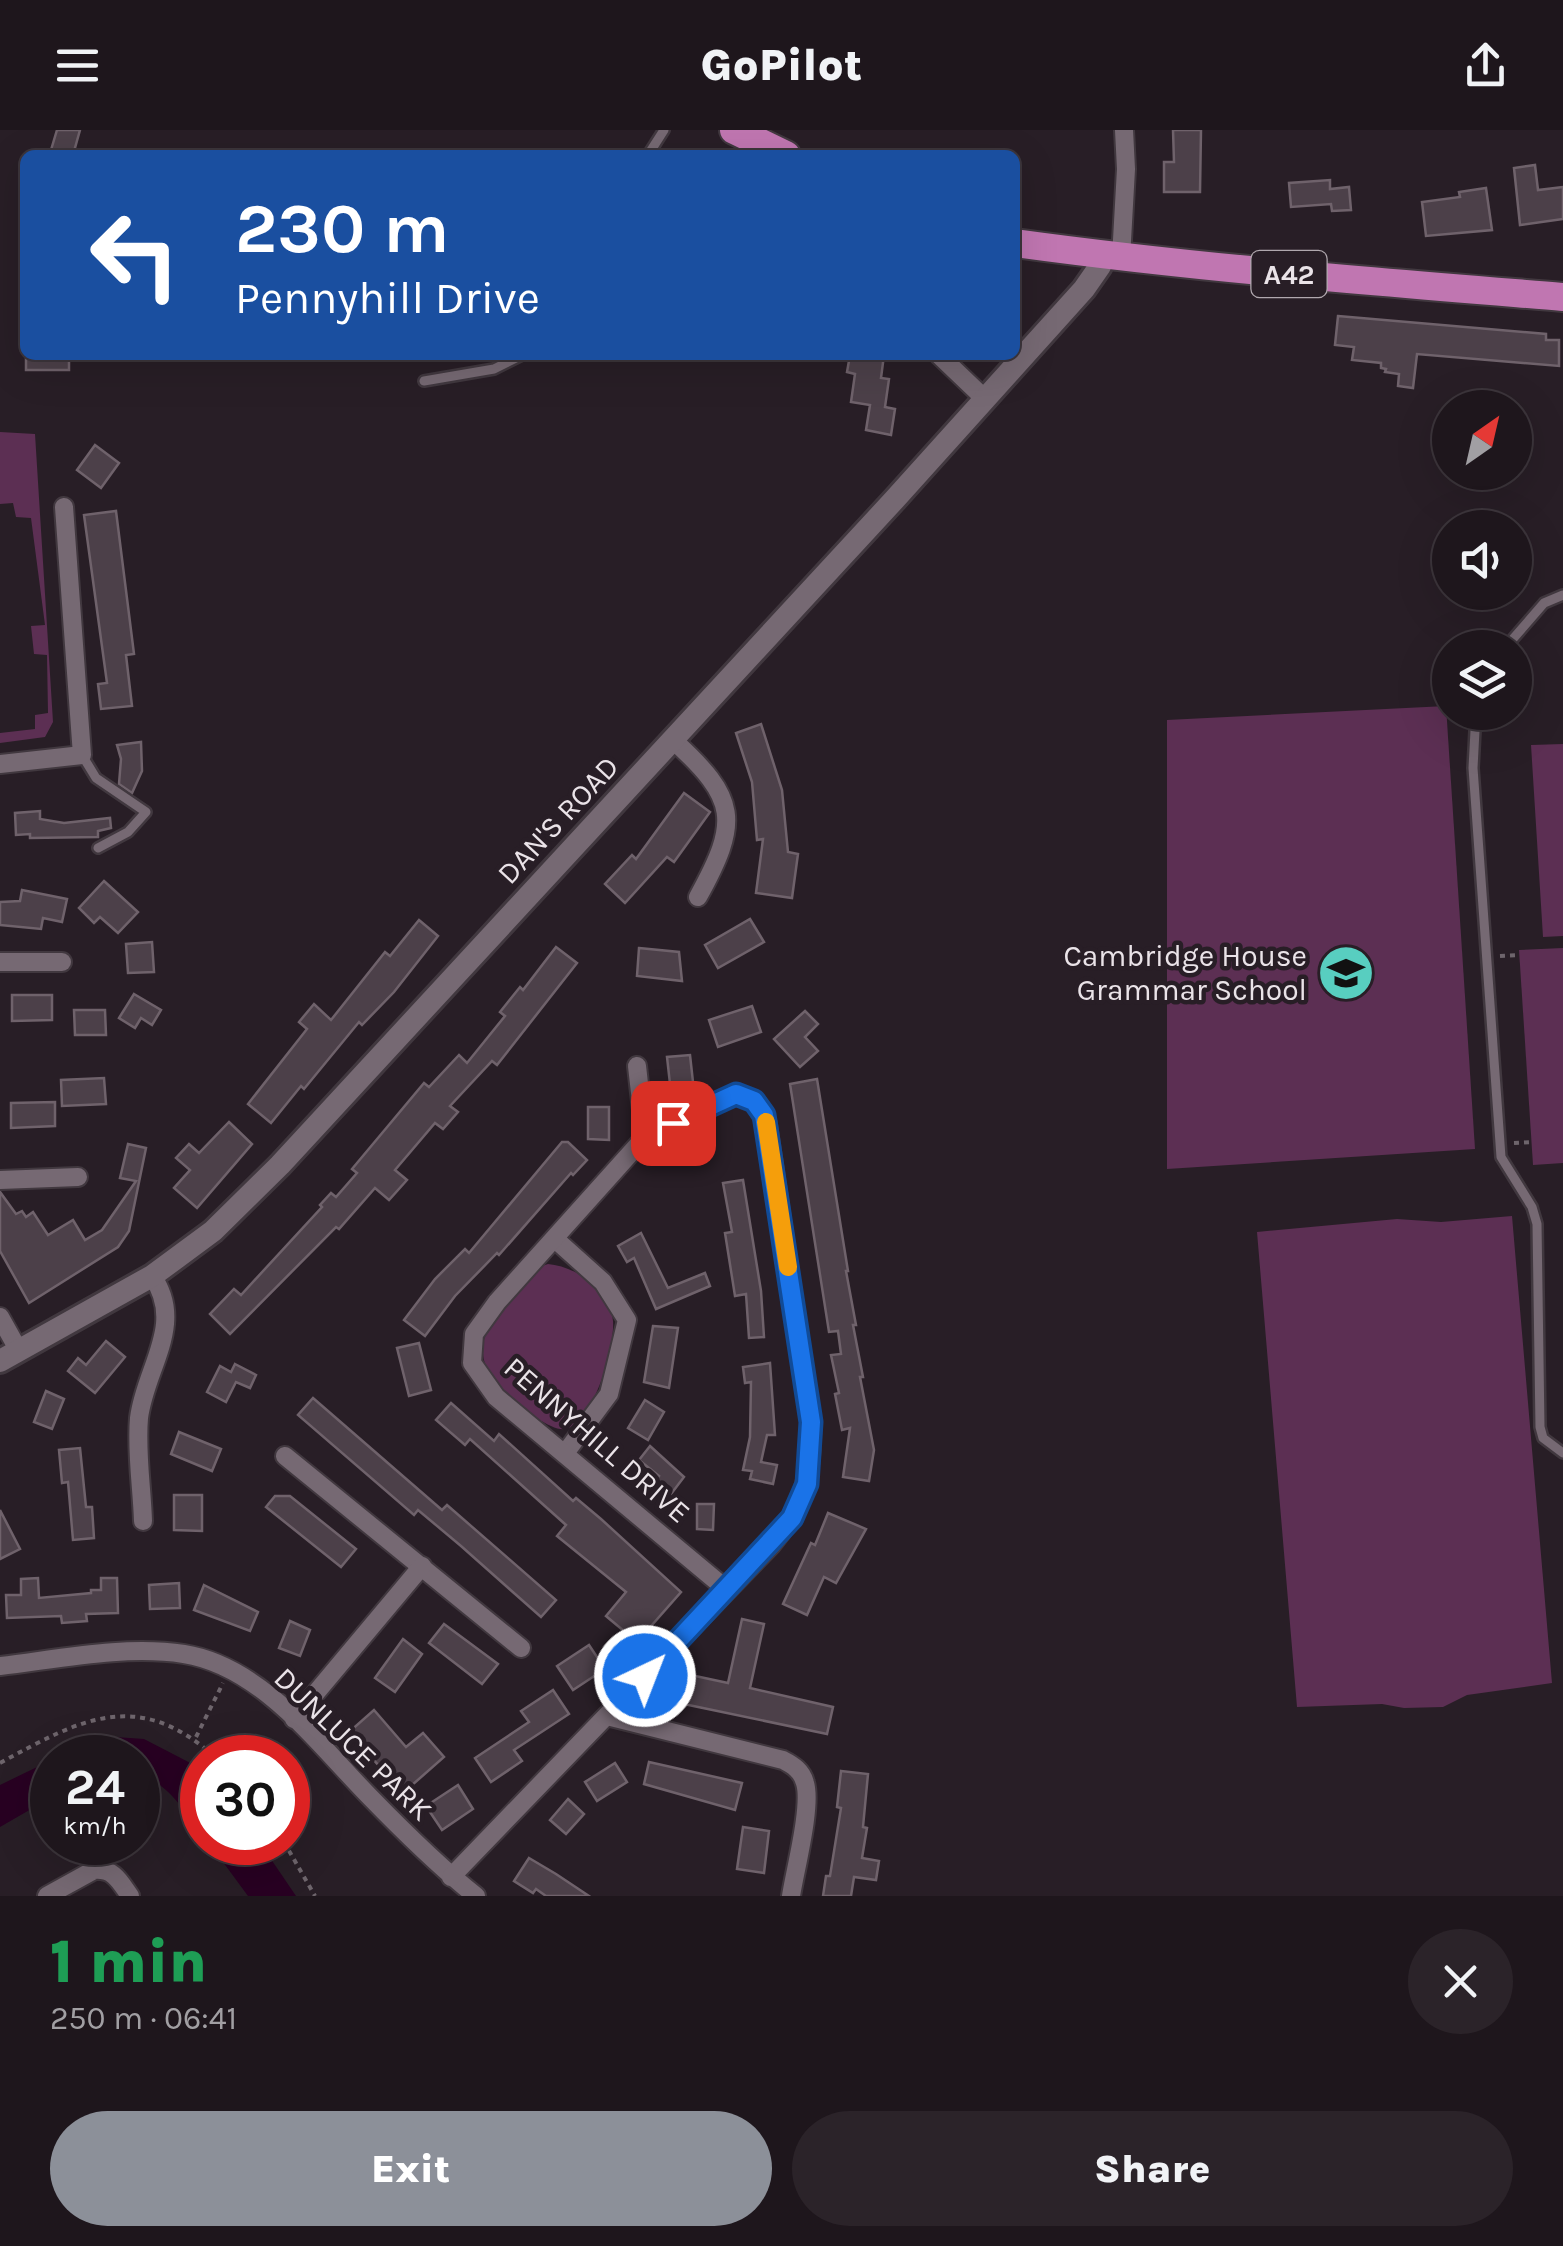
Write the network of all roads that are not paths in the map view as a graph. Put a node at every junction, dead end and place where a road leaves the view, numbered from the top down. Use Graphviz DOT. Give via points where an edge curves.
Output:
graph roads {
  1 [pos="734,130"];
  2 [pos="1124,130"];
  3 [pos="776,150"];
  4 [pos="1020,244"];
  5 [pos="1111,256"];
  6 [pos="1563,297"];
  7 [pos="513,360"];
  8 [pos="943,360"];
  9 [pos="424,381"];
  10 [pos="985,399"];
  11 [pos="64,507"];
  12 [pos="1563,595"];
  13 [pos="1521,630"];
  14 [pos="1475,730"];
  15 [pos="673,740"];
  16 [pos="82,755"];
  17 [pos="0,764"];
  18 [pos="98,848"];
  19 [pos="698,897"];
  20 [pos="0,962"];
  21 [pos="62,962"];
  22 [pos="637,1066"];
  23 [pos="645,1137"];
  24 [pos="78,1177"];
  25 [pos="0,1180"];
  26 [pos="554,1239"];
  27 [pos="152,1276"];
  28 [pos="0,1317"];
  29 [pos="9,1356"];
  30 [pos="566,1452"];
  31 [pos="1563,1453"];
  32 [pos="286,1456"];
  33 [pos="144,1521"];
  34 [pos="422,1566"];
  35 [pos="726,1590"];
  36 [pos="521,1648"];
  37 [pos="0,1666"];
  38 [pos="607,1716"];
  39 [pos="294,1719"];
  40 [pos="451,1876"];
  41 [pos="47,1896"];
  42 [pos="130,1896"];
  43 [pos="476,1896"];
  44 [pos="791,1896"];
  1 -- 3 [label="main road"];
  2 -- 5 [label="street" via="1126,169"];
  4 -- 5 [label="main road, A42"];
  5 -- 6 [label="main road, A42"];
  5 -- 10 [label="street, DAN'S ROAD"];
  7 -- 9 [label="lane" via="494,370"];
  8 -- 10 [label="street"];
  10 -- 15 [label="street, DAN'S ROAD"];
  11 -- 16 [label="street"];
  12 -- 13 [label="lane" via="1544,604"];
  14 -- 31 [label="lane" via="1500,1158 1537,1224 1540,1427 1543,1438"];
  15 -- 19 [label="street" via="710,774 725,813 722,849"];
  15 -- 27 [label="street, DAN'S ROAD" via="280,1165 213,1231"];
  16 -- 17 [label="street"];
  16 -- 18 [label="lane" via="96,778 146,812 128,832"];
  20 -- 21 [label="street"];
  22 -- 23 [label="street"];
  23 -- 26 [label="street, PENNYHILL DRIVE"];
  23 -- 35 [label="street, PENNYHILL DRIVE" via="728,1096 748,1096 767,1124 811,1458 792,1518"];
  24 -- 25 [label="street"];
  26 -- 30 [label="street" via="602,1282 626,1320 609,1394"];
  26 -- 30 [label="street, PENNYHILL DRIVE" via="474,1334 472,1363 496,1397"];
  27 -- 29 [label="street, DAN'S ROAD"];
  27 -- 33 [label="street" via="164,1293 166,1312 140,1418"];
  28 -- 29 [label="street"];
  30 -- 35 [label="street, PENNYHILL DRIVE"];
  32 -- 34 [label="street"];
  34 -- 36 [label="street"];
  34 -- 39 [label="street"];
  35 -- 38 [label="street"];
  37 -- 39 [label="street, DUNLUCE PARK" via="187,1654 230,1670"];
  38 -- 40 [label="street"];
  38 -- 44 [label="street" via="796,1768 806,1784 806,1803"];
  39 -- 40 [label="street, DUNLUCE PARK"];
  40 -- 43 [label="street, DUNLUCE PARK"];
  41 -- 42 [label="street" via="102,1869"];
}
